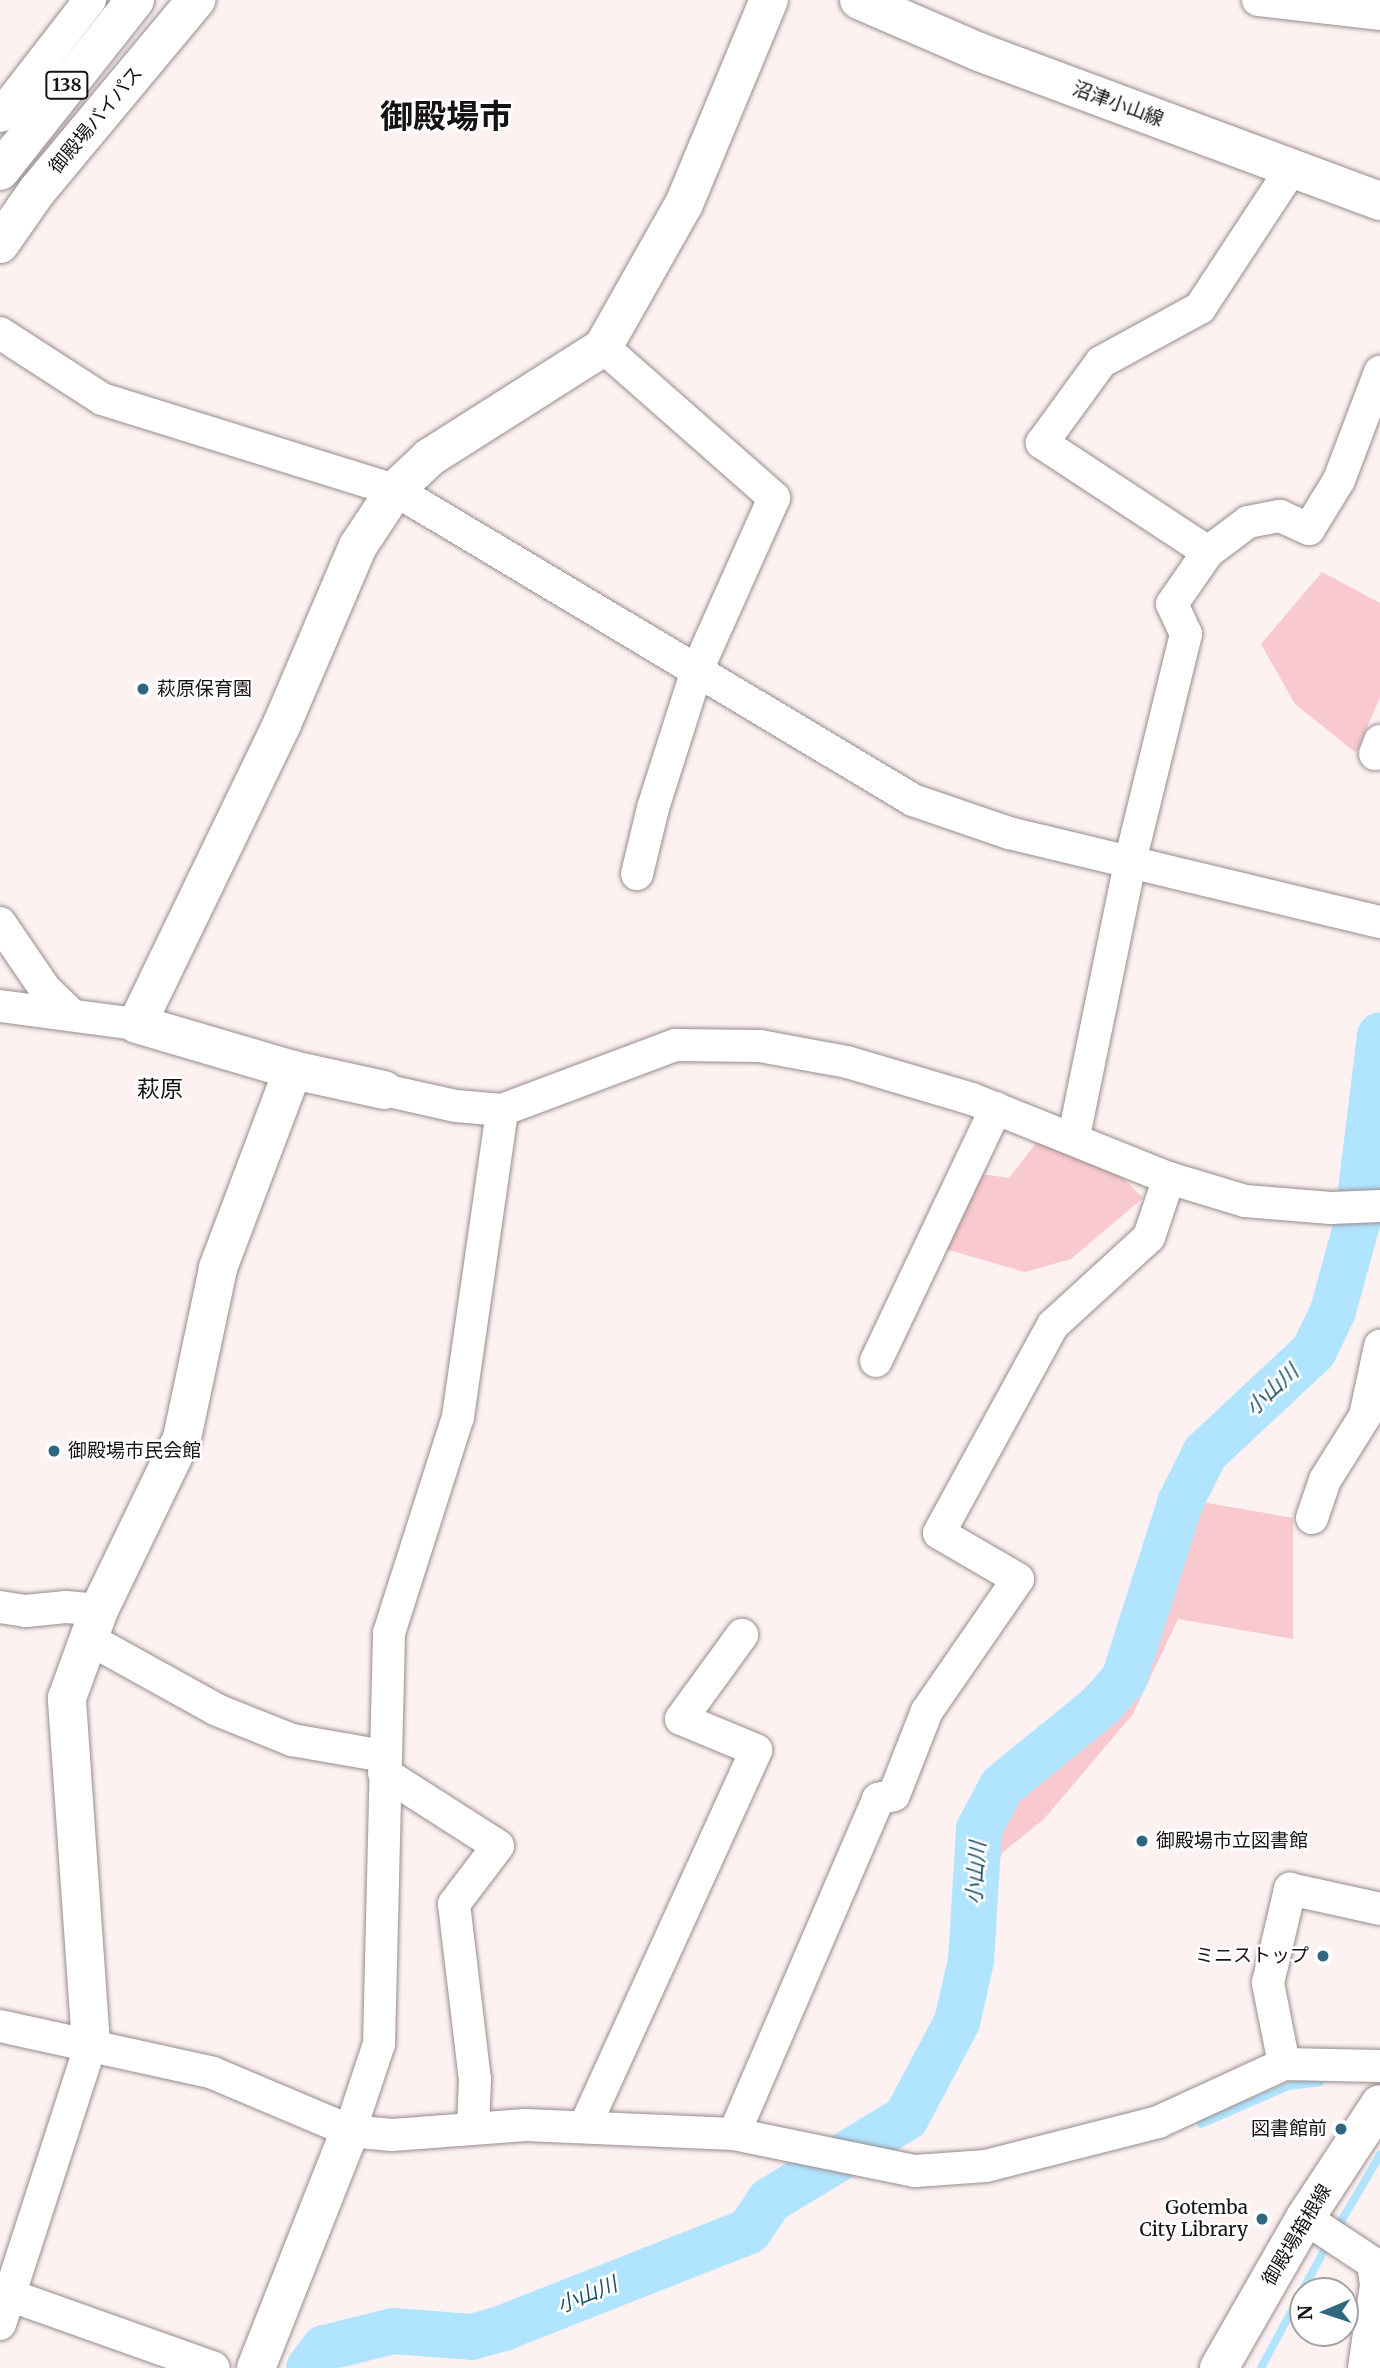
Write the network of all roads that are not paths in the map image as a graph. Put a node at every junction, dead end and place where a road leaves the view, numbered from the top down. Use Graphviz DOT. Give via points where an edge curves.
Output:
graph roads {
  1 [pos="90,0"];
  2 [pos="135,0"];
  3 [pos="196,0"];
  4 [pos="769,0"];
  5 [pos="859,0"];
  6 [pos="1258,0"];
  7 [pos="1380,14"];
  8 [pos="0,116"];
  9 [pos="1292,168"];
  10 [pos="0,170"];
  11 [pos="1380,201"];
  12 [pos="0,244"];
  13 [pos="0,333"];
  14 [pos="603,347"];
  15 [pos="1380,372"];
  16 [pos="395,490"];
  17 [pos="1208,552"];
  18 [pos="697,670"];
  19 [pos="1129,862"];
  20 [pos="637,874"];
  21 [pos="1375,920"];
  22 [pos="0,923"];
  23 [pos="0,1006"];
  24 [pos="71,1014"];
  25 [pos="137,1024"];
  26 [pos="293,1070"];
  27 [pos="384,1090"];
  28 [pos="996,1108"];
  29 [pos="502,1110"];
  30 [pos="1074,1136"];
  31 [pos="1169,1178"];
  32 [pos="1380,1206"];
  33 [pos="1380,1346"];
  34 [pos="876,1361"];
  35 [pos="1312,1518"];
  36 [pos="0,1606"];
  37 [pos="94,1625"];
  38 [pos="742,1635"];
  39 [pos="384,1765"];
  40 [pos="1380,1909"];
  41 [pos="0,2026"];
  42 [pos="91,2044"];
  43 [pos="1283,2064"];
  44 [pos="1380,2066"];
  45 [pos="1380,2104"];
  46 [pos="473,2126"];
  47 [pos="585,2126"];
  48 [pos="350,2131"];
  49 [pos="734,2134"];
  50 [pos="1305,2218"];
  51 [pos="1378,2284"];
  52 [pos="6,2310"];
  53 [pos="215,2368"];
  54 [pos="256,2368"];
  55 [pos="1219,2368"];
  56 [pos="1364,2368"];
  1 -- 8 [label="street"];
  2 -- 10 [label="main road, 138"];
  3 -- 12 [label="main road, 御殿場バイパス / 138" via="37,191"];
  4 -- 14 [label="main road" via="684,204"];
  5 -- 9 [label="main road, 沼津小山線" via="979,52"];
  6 -- 7 [label="street"];
  9 -- 11 [label="main road, 沼津小山線"];
  9 -- 17 [label="street" via="1200,308 1101,362 1042,443"];
  13 -- 16 [label="street" via="102,399"];
  14 -- 16 [label="main road" via="430,457"];
  14 -- 18 [label="street" via="774,498"];
  15 -- 17 [label="street" via="1339,480 1309,528 1280,516 1248,522"];
  16 -- 18 [label="street"];
  16 -- 25 [label="main road" via="358,546 282,724"];
  17 -- 19 [label="street" via="1172,604 1186,634"];
  18 -- 19 [label="street" via="913,800 1009,833"];
  18 -- 20 [label="street"];
  19 -- 21 [label="street"];
  19 -- 30 [label="street"];
  22 -- 24 [label="street" via="46,989"];
  23 -- 24 [label="street"];
  24 -- 25 [label="street"];
  25 -- 26 [label="main road"];
  26 -- 27 [label="main road"];
  26 -- 37 [label="main road" via="218,1268 182,1437"];
  27 -- 29 [label="street" via="456,1106"];
  28 -- 29 [label="street" via="848,1062 760,1046 675,1045"];
  28 -- 30 [label="street"];
  28 -- 34 [label="street"];
  29 -- 39 [label="street" via="458,1418 389,1633"];
  30 -- 31 [label="street"];
  31 -- 32 [label="street" via="1245,1201 1331,1208"];
  31 -- 49 [label="street" via="1149,1237 1053,1325 939,1533 1018,1579 927,1711 894,1795 878,1799"];
  33 -- 35 [label="street" via="1365,1416 1325,1480"];
  36 -- 37 [label="street" via="26,1611 66,1607"];
  37 -- 39 [label="street" via="217,1710 292,1741"];
  37 -- 42 [label="main road" via="67,1698"];
  38 -- 47 [label="street" via="681,1719 756,1750"];
  39 -- 46 [label="street" via="498,1846 454,1903 475,2079"];
  39 -- 48 [label="street" via="379,2044"];
  40 -- 43 [label="street" via="1290,1889 1268,1983"];
  41 -- 42 [label="street"];
  42 -- 48 [label="street" via="213,2073"];
  42 -- 52 [label="street"];
  43 -- 44 [label="street"];
  43 -- 49 [label="street" via="1158,2122 986,2166 915,2171"];
  45 -- 50 [label="main road, 御殿場箱根線"];
  46 -- 47 [label="street"];
  46 -- 48 [label="street" via="392,2135"];
  47 -- 49 [label="street"];
  48 -- 54 [label="main road"];
  50 -- 51 [label="street" via="1373,2263"];
  50 -- 55 [label="main road, 御殿場箱根線"];
  51 -- 56 [label="street"];
  52 -- 53 [label="street"];
}
